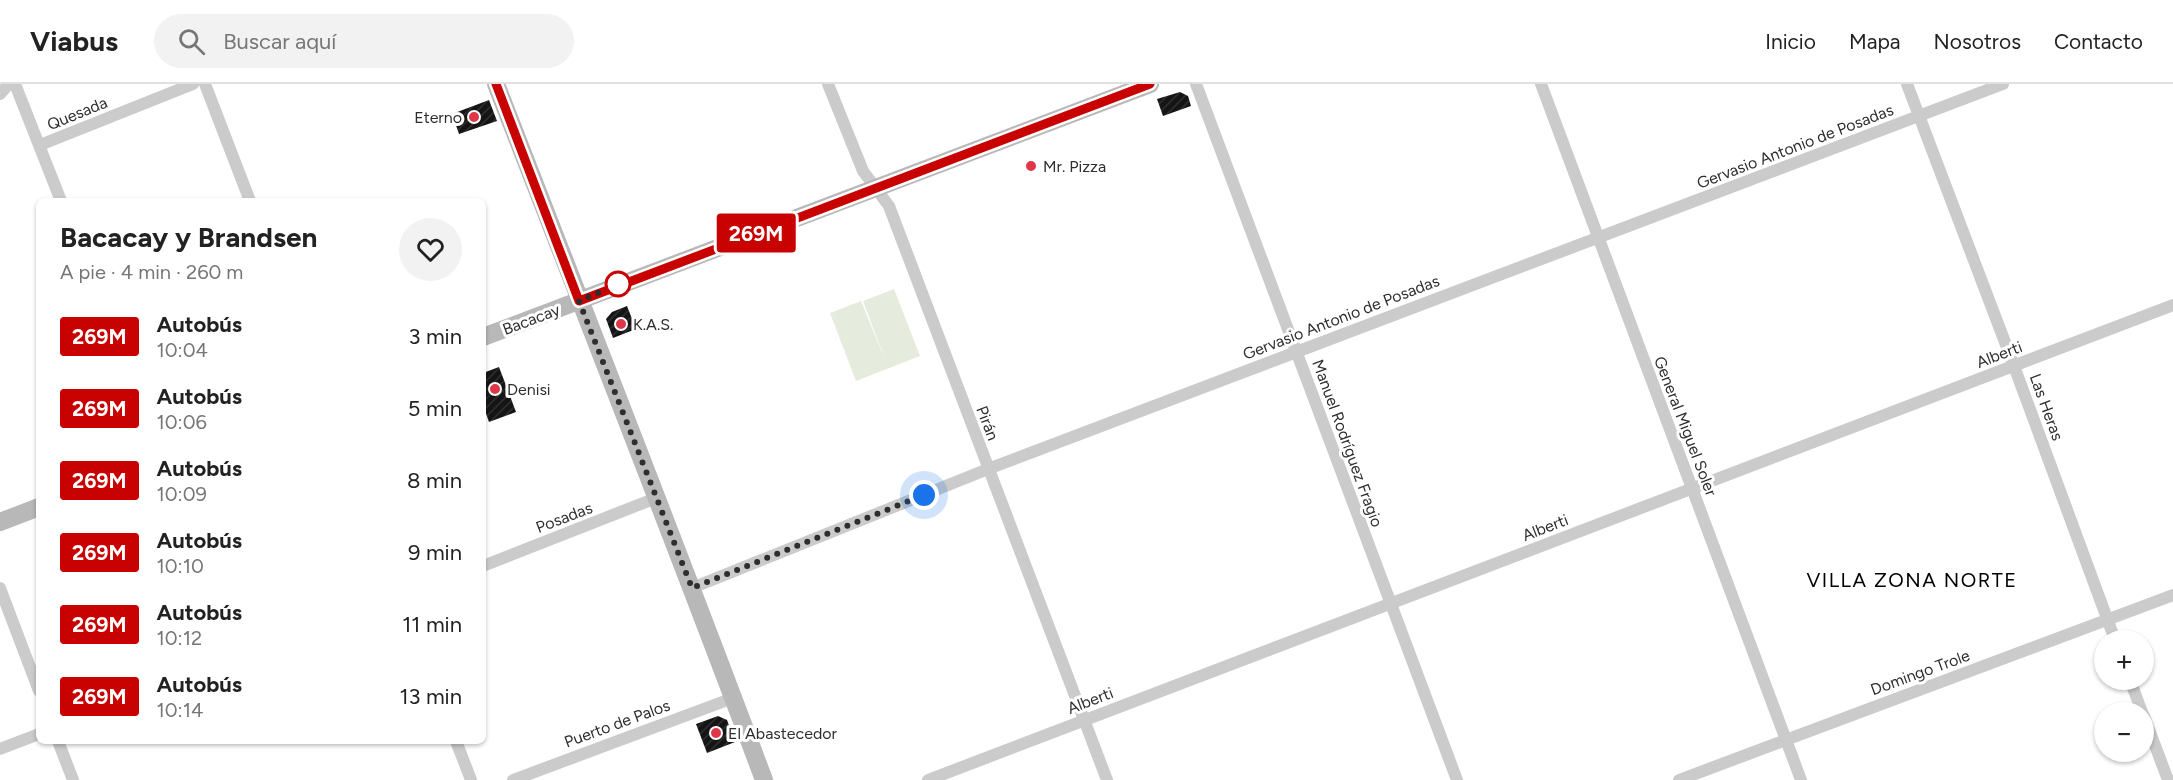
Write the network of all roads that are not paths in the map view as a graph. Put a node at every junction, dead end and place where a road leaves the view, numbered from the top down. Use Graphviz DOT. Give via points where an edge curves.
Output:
graph roads {
  1 [pos="9,84"];
  2 [pos="15,84"];
  3 [pos="193,84"];
  4 [pos="205,84"];
  5 [pos="496,84"];
  6 [pos="828,84"];
  7 [pos="1150,84"];
  8 [pos="1196,84"];
  9 [pos="1541,84"];
  10 [pos="1906,84"];
  11 [pos="2003,84"];
  12 [pos="0,94"];
  13 [pos="1919,117"];
  14 [pos="40,145"];
  15 [pos="875,188"];
  16 [pos="60,198"];
  17 [pos="249,198"];
  18 [pos="1598,238"];
  19 [pos="579,301"];
  20 [pos="2173,305"];
  21 [pos="486,336"];
  22 [pos="1296,351"];
  23 [pos="2014,366"];
  24 [pos="988,469"];
  25 [pos="1692,489"];
  26 [pos="656,498"];
  27 [pos="36,508"];
  28 [pos="0,522"];
  29 [pos="486,565"];
  30 [pos="0,588"];
  31 [pos="692,588"];
  32 [pos="2173,595"];
  33 [pos="1389,603"];
  34 [pos="2108,621"];
  35 [pos="2111,630"];
  36 [pos="36,683"];
  37 [pos="733,698"];
  38 [pos="1083,720"];
  39 [pos="36,735"];
  40 [pos="1786,740"];
  41 [pos="2154,743"];
  42 [pos="59,744"];
  43 [pos="457,744"];
  44 [pos="0,749"];
  45 [pos="73,780"];
  46 [pos="471,780"];
  47 [pos="513,780"];
  48 [pos="764,780"];
  49 [pos="928,780"];
  50 [pos="1107,780"];
  51 [pos="1457,780"];
  52 [pos="1679,780"];
  53 [pos="1801,780"];
  54 [pos="2168,780"];
  1 -- 12 [label="street"];
  2 -- 14 [label="street"];
  3 -- 14 [label="street, Quesada"];
  4 -- 17 [label="street"];
  5 -- 19 [label="street"];
  6 -- 15 [label="street, Pirán" via="863,171"];
  7 -- 15 [label="street, Bacacay"];
  8 -- 22 [label="street, Manuel Rodríguez Fragio"];
  9 -- 18 [label="street, General Miguel Soler"];
  10 -- 13 [label="street, Las Heras"];
  11 -- 13 [label="street, Gervasio Antonio de Posadas"];
  13 -- 18 [label="street, Gervasio Antonio de Posadas"];
  13 -- 23 [label="street, Las Heras"];
  14 -- 16 [label="street"];
  15 -- 19 [label="street, Bacacay"];
  15 -- 24 [label="street, Pirán" via="889,206"];
  18 -- 22 [label="street, Gervasio Antonio de Posadas"];
  18 -- 25 [label="street, General Miguel Soler"];
  19 -- 21 [label="street, Bacacay"];
  19 -- 26 [label="street"];
  20 -- 23 [label="street, Alberti"];
  22 -- 24 [label="street, Gervasio Antonio de Posadas"];
  22 -- 33 [label="street, Manuel Rodríguez Fragio"];
  23 -- 25 [label="street, Alberti"];
  23 -- 34 [label="street, Las Heras"];
  24 -- 31 [label="street, Gervasio Antonio de Posadas"];
  24 -- 38 [label="street, Pirán"];
  25 -- 33 [label="street, Alberti"];
  25 -- 40 [label="street, General Miguel Soler"];
  26 -- 29 [label="street, Posadas"];
  26 -- 31 [label="street"];
  27 -- 28 [label="street"];
  30 -- 36 [label="street"];
  31 -- 37 [label="street"];
  32 -- 34 [label="street, Domingo Trole"];
  33 -- 38 [label="street, Alberti"];
  33 -- 51 [label="street, Manuel Rodríguez Fragio"];
  34 -- 35 [label="street, Las Heras"];
  34 -- 40 [label="street, Domingo Trole"];
  37 -- 47 [label="street, Puerto de Palos"];
  37 -- 48 [label="street"];
  38 -- 49 [label="street, Alberti"];
  38 -- 50 [label="street, Pirán"];
  39 -- 44 [label="street"];
  40 -- 52 [label="street, Domingo Trole"];
  40 -- 53 [label="street, General Miguel Soler"];
  41 -- 54 [label="street"];
  42 -- 45 [label="street"];
  43 -- 46 [label="street"];
}
